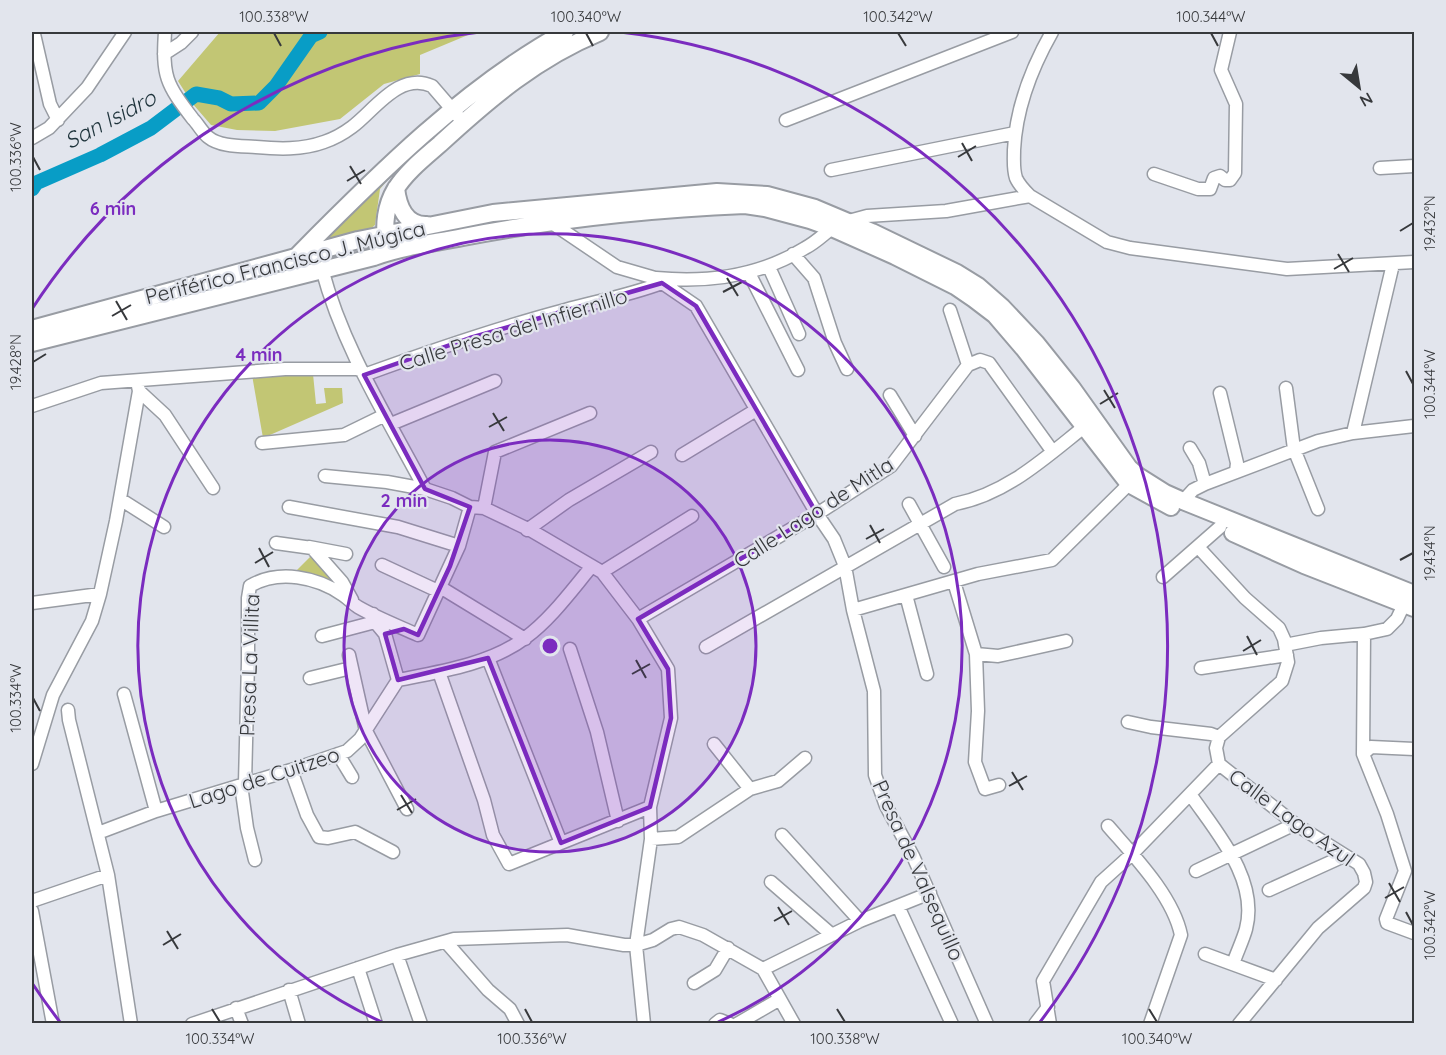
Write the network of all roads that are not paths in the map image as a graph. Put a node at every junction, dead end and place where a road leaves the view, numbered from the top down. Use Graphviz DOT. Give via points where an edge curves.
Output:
graph roads {
  1 [pos="125,32"];
  2 [pos="165,32"];
  3 [pos="192,32"];
  4 [pos="565,32"];
  5 [pos="600,32"];
  6 [pos="1012,32"];
  7 [pos="1052,32"];
  8 [pos="1230,32"];
  9 [pos="34,34"];
  10 [pos="164,54"];
  11 [pos="458,116"];
  12 [pos="58,120"];
  13 [pos="786,120"];
  14 [pos="1015,133"];
  15 [pos="32,138"];
  16 [pos="1414,166"];
  17 [pos="1380,168"];
  18 [pos="831,170"];
  19 [pos="1154,174"];
  20 [pos="396,188"];
  21 [pos="1030,196"];
  22 [pos="344,208"];
  23 [pos="551,214"];
  24 [pos="434,224"];
  25 [pos="838,225"];
  26 [pos="385,234"];
  27 [pos="358,240"];
  28 [pos="382,254"];
  29 [pos="793,254"];
  30 [pos="297,256"];
  31 [pos="1414,262"];
  32 [pos="1393,264"];
  33 [pos="769,267"];
  34 [pos="322,269"];
  35 [pos="749,273"];
  36 [pos="282,279"];
  37 [pos="658,281"];
  38 [pos="950,310"];
  39 [pos="32,329"];
  40 [pos="799,334"];
  41 [pos="32,343"];
  42 [pos="968,365"];
  43 [pos="847,369"];
  44 [pos="798,370"];
  45 [pos="363,373"];
  46 [pos="495,381"];
  47 [pos="138,386"];
  48 [pos="1286,388"];
  49 [pos="1220,393"];
  50 [pos="890,395"];
  51 [pos="32,406"];
  52 [pos="756,410"];
  53 [pos="590,412"];
  54 [pos="388,419"];
  55 [pos="1089,423"];
  56 [pos="1414,426"];
  57 [pos="1353,433"];
  58 [pos="915,436"];
  59 [pos="262,443"];
  60 [pos="1190,448"];
  61 [pos="1294,449"];
  62 [pos="651,452"];
  63 [pos="1053,452"];
  64 [pos="681,455"];
  65 [pos="1236,472"];
  66 [pos="325,476"];
  67 [pos="1129,484"];
  68 [pos="1205,484"];
  69 [pos="213,488"];
  70 [pos="425,489"];
  71 [pos="120,499"];
  72 [pos="1183,501"];
  73 [pos="909,504"];
  74 [pos="289,507"];
  75 [pos="470,507"];
  76 [pos="483,508"];
  77 [pos="1318,509"];
  78 [pos="817,514"];
  79 [pos="692,516"];
  80 [pos="920,525"];
  81 [pos="164,527"];
  82 [pos="1220,527"];
  83 [pos="527,530"];
  84 [pos="276,543"];
  85 [pos="459,546"];
  86 [pos="309,547"];
  87 [pos="1199,548"];
  88 [pos="346,554"];
  89 [pos="382,566"];
  90 [pos="845,566"];
  91 [pos="944,567"];
  92 [pos="597,569"];
  93 [pos="1163,577"];
  94 [pos="954,582"];
  95 [pos="439,589"];
  96 [pos="100,594"];
  97 [pos="906,596"];
  98 [pos="1411,599"];
  99 [pos="32,603"];
  100 [pos="354,604"];
  101 [pos="853,610"];
  102 [pos="374,618"];
  103 [pos="638,619"];
  104 [pos="404,629"];
  105 [pos="385,634"];
  106 [pos="1364,634"];
  107 [pos="322,636"];
  108 [pos="525,639"];
  109 [pos="1065,641"];
  110 [pos="706,647"];
  111 [pos="570,649"];
  112 [pos="1286,650"];
  113 [pos="976,654"];
  114 [pos="349,655"];
  115 [pos="488,658"];
  116 [pos="351,668"];
  117 [pos="1201,668"];
  118 [pos="439,672"];
  119 [pos="927,674"];
  120 [pos="310,678"];
  121 [pos="399,680"];
  122 [pos="124,694"];
  123 [pos="68,710"];
  124 [pos="1128,723"];
  125 [pos="366,730"];
  126 [pos="1219,737"];
  127 [pos="714,744"];
  128 [pos="1414,749"];
  129 [pos="338,754"];
  130 [pos="1363,754"];
  131 [pos="805,758"];
  132 [pos="32,764"];
  133 [pos="1219,764"];
  134 [pos="291,770"];
  135 [pos="352,777"];
  136 [pos="243,784"];
  137 [pos="999,785"];
  138 [pos="750,789"];
  139 [pos="1190,794"];
  140 [pos="650,807"];
  141 [pos="408,809"];
  142 [pos="156,811"];
  143 [pos="618,821"];
  144 [pos="1295,824"];
  145 [pos="1108,826"];
  146 [pos="98,833"];
  147 [pos="782,835"];
  148 [pos="651,838"];
  149 [pos="561,843"];
  150 [pos="393,852"];
  151 [pos="1132,854"];
  152 [pos="1230,854"];
  153 [pos="1344,856"];
  154 [pos="255,860"];
  155 [pos="1196,871"];
  156 [pos="1410,873"];
  157 [pos="108,875"];
  158 [pos="771,882"];
  159 [pos="1269,890"];
  160 [pos="930,893"];
  161 [pos="32,901"];
  162 [pos="898,906"];
  163 [pos="32,911"];
  164 [pos="860,921"];
  165 [pos="1414,933"];
  166 [pos="832,935"];
  167 [pos="446,942"];
  168 [pos="636,945"];
  169 [pos="728,948"];
  170 [pos="1205,954"];
  171 [pos="397,955"];
  172 [pos="1233,964"];
  173 [pos="358,968"];
  174 [pos="763,969"];
  175 [pos="1276,980"];
  176 [pos="694,983"];
  177 [pos="289,990"];
  178 [pos="780,999"];
  179 [pos="1048,1007"];
  180 [pos="236,1008"];
  181 [pos="53,1023"];
  182 [pos="131,1023"];
  183 [pos="192,1023"];
  184 [pos="242,1023"];
  185 [pos="299,1023"];
  186 [pos="376,1023"];
  187 [pos="421,1023"];
  188 [pos="518,1023"];
  189 [pos="644,1023"];
  190 [pos="714,1023"];
  191 [pos="730,1023"];
  192 [pos="737,1023"];
  193 [pos="794,1023"];
  194 [pos="952,1023"];
  195 [pos="987,1023"];
  196 [pos="1035,1023"];
  197 [pos="1050,1023"];
  198 [pos="1150,1023"];
  199 [pos="1239,1023"];
  1 -- 12 [label="street" via="96,78"];
  2 -- 10 [label="street"];
  3 -- 10 [label="street"];
  4 -- 11 [label="main road" via="525,54"];
  5 -- 11 [label="main road" via="567,47"];
  6 -- 13 [label="street"];
  7 -- 14 [label="street" via="1024,91"];
  8 -- 19 [label="street" via="1221,70 1236,104 1235,173 1230,180 1214,178 1210,189 1198,189"];
  9 -- 12 [label="street" via="50,104"];
  10 -- 11 [label="street" via="167,81 174,94 207,136 230,145 309,147 325,142 342,134 384,97 406,85 432,86"];
  11 -- 20 [label="main road"];
  11 -- 22 [label="main road"];
  12 -- 15 [label="street"];
  14 -- 18 [label="street"];
  14 -- 21 [label="street" via="1013,168"];
  16 -- 17 [label="street"];
  20 -- 24 [label="main road" via="407,217 421,225"];
  20 -- 26 [label="main road" via="388,208"];
  21 -- 25 [label="street" via="946,211 867,216"];
  21 -- 32 [label="street" via="1107,242 1130,248 1287,269"];
  22 -- 27 [label="main road" via="348,230"];
  22 -- 30 [label="main road"];
  23 -- 24 [label="main road, Periférico Francisco J. Múgica" via="493,213"];
  23 -- 25 [label="main road, Periférico Francisco J. Múgica" via="717,192 744,193 791,201"];
  23 -- 28 [label="main road, Periférico Francisco J. Múgica"];
  23 -- 37 [label="street" via="617,267"];
  24 -- 26 [label="main road, Periférico Francisco J. Múgica"];
  25 -- 29 [label="street, Calle Presa del Infiernillo"];
  25 -- 55 [label="main road, Periférico Francisco J. Múgica" via="911,250 978,286 1036,343 1072,388"];
  26 -- 27 [label="main road, Periférico Francisco J. Múgica"];
  26 -- 28 [label="main road"];
  27 -- 28 [label="main road"];
  27 -- 30 [label="main road, Periférico Francisco J. Múgica"];
  28 -- 34 [label="main road, Periférico Francisco J. Múgica"];
  29 -- 33 [label="street, Calle Presa del Infiernillo"];
  29 -- 43 [label="street" via="814,278"];
  30 -- 36 [label="main road"];
  30 -- 39 [label="main road, Periférico Francisco J. Múgica"];
  31 -- 32 [label="street"];
  32 -- 57 [label="street"];
  33 -- 35 [label="street, Calle Presa del Infiernillo"];
  33 -- 40 [label="street"];
  34 -- 36 [label="main road, Periférico Francisco J. Múgica"];
  34 -- 45 [label="street" via="338,321"];
  35 -- 37 [label="street, Calle Presa del Infiernillo" via="696,281"];
  35 -- 44 [label="street"];
  36 -- 41 [label="main road, Periférico Francisco J. Múgica"];
  37 -- 45 [label="street, Calle Presa del Infiernillo" via="608,300 566,309"];
  37 -- 52 [label="street, Presa de Valsequillo" via="696,306"];
  38 -- 42 [label="street"];
  42 -- 58 [label="street, Calle Lago de Mitla"];
  42 -- 63 [label="street" via="980,360 990,363"];
  45 -- 47 [label="street, Calle Presa del Infiernillo" via="357,369 285,369"];
  45 -- 54 [label="street"];
  46 -- 54 [label="street"];
  47 -- 51 [label="street, Calle Presa del Infiernillo" via="101,383"];
  47 -- 69 [label="street" via="165,415"];
  47 -- 71 [label="street"];
  48 -- 61 [label="street"];
  49 -- 65 [label="street"];
  50 -- 58 [label="street"];
  52 -- 64 [label="street"];
  52 -- 78 [label="street, Presa de Valsequillo"];
  53 -- 76 [label="street" via="495,452"];
  54 -- 59 [label="street" via="344,435"];
  54 -- 70 [label="street"];
  55 -- 63 [label="street"];
  55 -- 67 [label="main road, Periférico Francisco J. Múgica"];
  55 -- 72 [label="main road, Periférico Francisco J. Múgica" via="1138,476"];
  56 -- 57 [label="street"];
  57 -- 61 [label="street"];
  58 -- 78 [label="street, Calle Lago de Mitla" via="891,466"];
  60 -- 68 [label="street"];
  61 -- 65 [label="street"];
  61 -- 77 [label="street"];
  62 -- 83 [label="street" via="569,500"];
  63 -- 80 [label="street" via="1026,474 976,500 955,504"];
  65 -- 68 [label="street"];
  66 -- 70 [label="street"];
  67 -- 82 [label="main road, Periférico Francisco J. Múgica" via="1162,503"];
  67 -- 94 [label="street" via="1052,560"];
  68 -- 72 [label="street"];
  70 -- 75 [label="street"];
  71 -- 81 [label="street"];
  71 -- 96 [label="street"];
  72 -- 98 [label="main road, Periférico Francisco J. Múgica"];
  73 -- 80 [label="street"];
  74 -- 85 [label="street" via="398,527"];
  75 -- 76 [label="street"];
  75 -- 85 [label="street"];
  76 -- 83 [label="street"];
  78 -- 90 [label="street, Presa de Valsequillo" via="834,539"];
  78 -- 103 [label="street, Calle Lago de Mitla"];
  79 -- 92 [label="street"];
  80 -- 90 [label="street"];
  80 -- 91 [label="street"];
  82 -- 87 [label="street"];
  82 -- 98 [label="main road, Periférico Francisco J. Múgica" via="1304,565"];
  83 -- 92 [label="street"];
  84 -- 86 [label="street"];
  85 -- 95 [label="street"];
  86 -- 88 [label="street"];
  86 -- 100 [label="street" via="342,582"];
  87 -- 93 [label="street"];
  87 -- 112 [label="street" via="1279,628"];
  89 -- 95 [label="street"];
  90 -- 101 [label="street, Presa de Valsequillo"];
  90 -- 110 [label="street"];
  92 -- 103 [label="street"];
  92 -- 108 [label="street"];
  94 -- 97 [label="street"];
  94 -- 113 [label="street"];
  95 -- 104 [label="street, Presa La Villita" via="418,634"];
  95 -- 108 [label="street"];
  96 -- 99 [label="street"];
  96 -- 132 [label="street" via="92,621 53,695"];
  97 -- 101 [label="street"];
  97 -- 119 [label="street"];
  98 -- 106 [label="street" via="1387,629"];
  100 -- 102 [label="street, Presa La Villita"];
  100 -- 136 [label="street, Presa La Villita" via="330,588 292,576 269,578 250,586"];
  101 -- 160 [label="street, Presa de Valsequillo" via="874,692 875,775 886,806"];
  102 -- 104 [label="street, Presa La Villita"];
  102 -- 105 [label="street"];
  102 -- 107 [label="street"];
  103 -- 140 [label="street" via="668,669 672,718"];
  104 -- 105 [label="street"];
  105 -- 121 [label="street"];
  106 -- 112 [label="street"];
  106 -- 130 [label="street"];
  108 -- 115 [label="street"];
  109 -- 113 [label="street" via="998,656"];
  111 -- 143 [label="street" via="597,732"];
  112 -- 117 [label="street"];
  112 -- 126 [label="street" via="1288,662 1282,681"];
  113 -- 137 [label="street" via="975,762 985,789"];
  114 -- 116 [label="street"];
  115 -- 118 [label="street"];
  115 -- 149 [label="street"];
  116 -- 120 [label="street"];
  116 -- 125 [label="street"];
  118 -- 121 [label="street"];
  118 -- 149 [label="street" via="493,835 509,864"];
  121 -- 125 [label="street, Lago de Cuitzeo"];
  122 -- 142 [label="street"];
  123 -- 146 [label="street"];
  124 -- 126 [label="street"];
  125 -- 129 [label="street, Lago de Cuitzeo" via="354,745"];
  125 -- 141 [label="street"];
  126 -- 133 [label="street, Calle Lago Azul"];
  127 -- 138 [label="street"];
  128 -- 130 [label="street" via="1371,747"];
  129 -- 134 [label="street, Lago de Cuitzeo"];
  129 -- 135 [label="street"];
  130 -- 156 [label="street"];
  131 -- 138 [label="street" via="778,781"];
  133 -- 139 [label="street"];
  133 -- 144 [label="street, Calle Lago Azul"];
  134 -- 136 [label="street, Lago de Cuitzeo"];
  134 -- 150 [label="street" via="319,837 355,832"];
  136 -- 142 [label="street, Lago de Cuitzeo"];
  136 -- 154 [label="street"];
  138 -- 148 [label="street" via="678,837"];
  139 -- 151 [label="street"];
  139 -- 152 [label="street"];
  140 -- 143 [label="street"];
  140 -- 148 [label="street"];
  142 -- 146 [label="street, Lago de Cuitzeo"];
  143 -- 149 [label="street"];
  144 -- 152 [label="street"];
  144 -- 153 [label="street, Calle Lago Azul"];
  145 -- 151 [label="street"];
  146 -- 157 [label="street"];
  147 -- 164 [label="street"];
  148 -- 168 [label="street"];
  151 -- 179 [label="street" via="1101,882 1043,981"];
  151 -- 198 [label="street" via="1159,889 1181,935"];
  152 -- 155 [label="street"];
  152 -- 172 [label="street" via="1245,888 1248,906 1246,928"];
  153 -- 159 [label="street"];
  153 -- 175 [label="street, Calle Lago Azul" via="1359,864 1366,882 1364,888 1318,928"];
  156 -- 165 [label="street" via="1386,919 1387,923"];
  157 -- 161 [label="street"];
  157 -- 182 [label="street"];
  158 -- 166 [label="street"];
  160 -- 162 [label="street"];
  160 -- 195 [label="street, Presa de Valsequillo"];
  162 -- 164 [label="street"];
  162 -- 194 [label="street"];
  163 -- 181 [label="street"];
  164 -- 166 [label="street"];
  166 -- 174 [label="street"];
  167 -- 168 [label="street" via="567,935"];
  167 -- 171 [label="street"];
  167 -- 188 [label="street"];
  168 -- 169 [label="street" via="679,927"];
  168 -- 189 [label="street"];
  169 -- 174 [label="street"];
  169 -- 176 [label="street" via="715,970"];
  170 -- 172 [label="street"];
  171 -- 173 [label="street"];
  171 -- 187 [label="street"];
  172 -- 175 [label="street"];
  173 -- 177 [label="street"];
  173 -- 186 [label="street"];
  174 -- 178 [label="street"];
  175 -- 199 [label="street, Calle Lago Azul"];
  177 -- 180 [label="street"];
  177 -- 185 [label="street"];
  178 -- 192 [label="street"];
  178 -- 193 [label="street"];
  179 -- 196 [label="street"];
  179 -- 197 [label="street"];
  180 -- 183 [label="street"];
  180 -- 184 [label="street"];
  190 -- 191 [label="street"];
}
